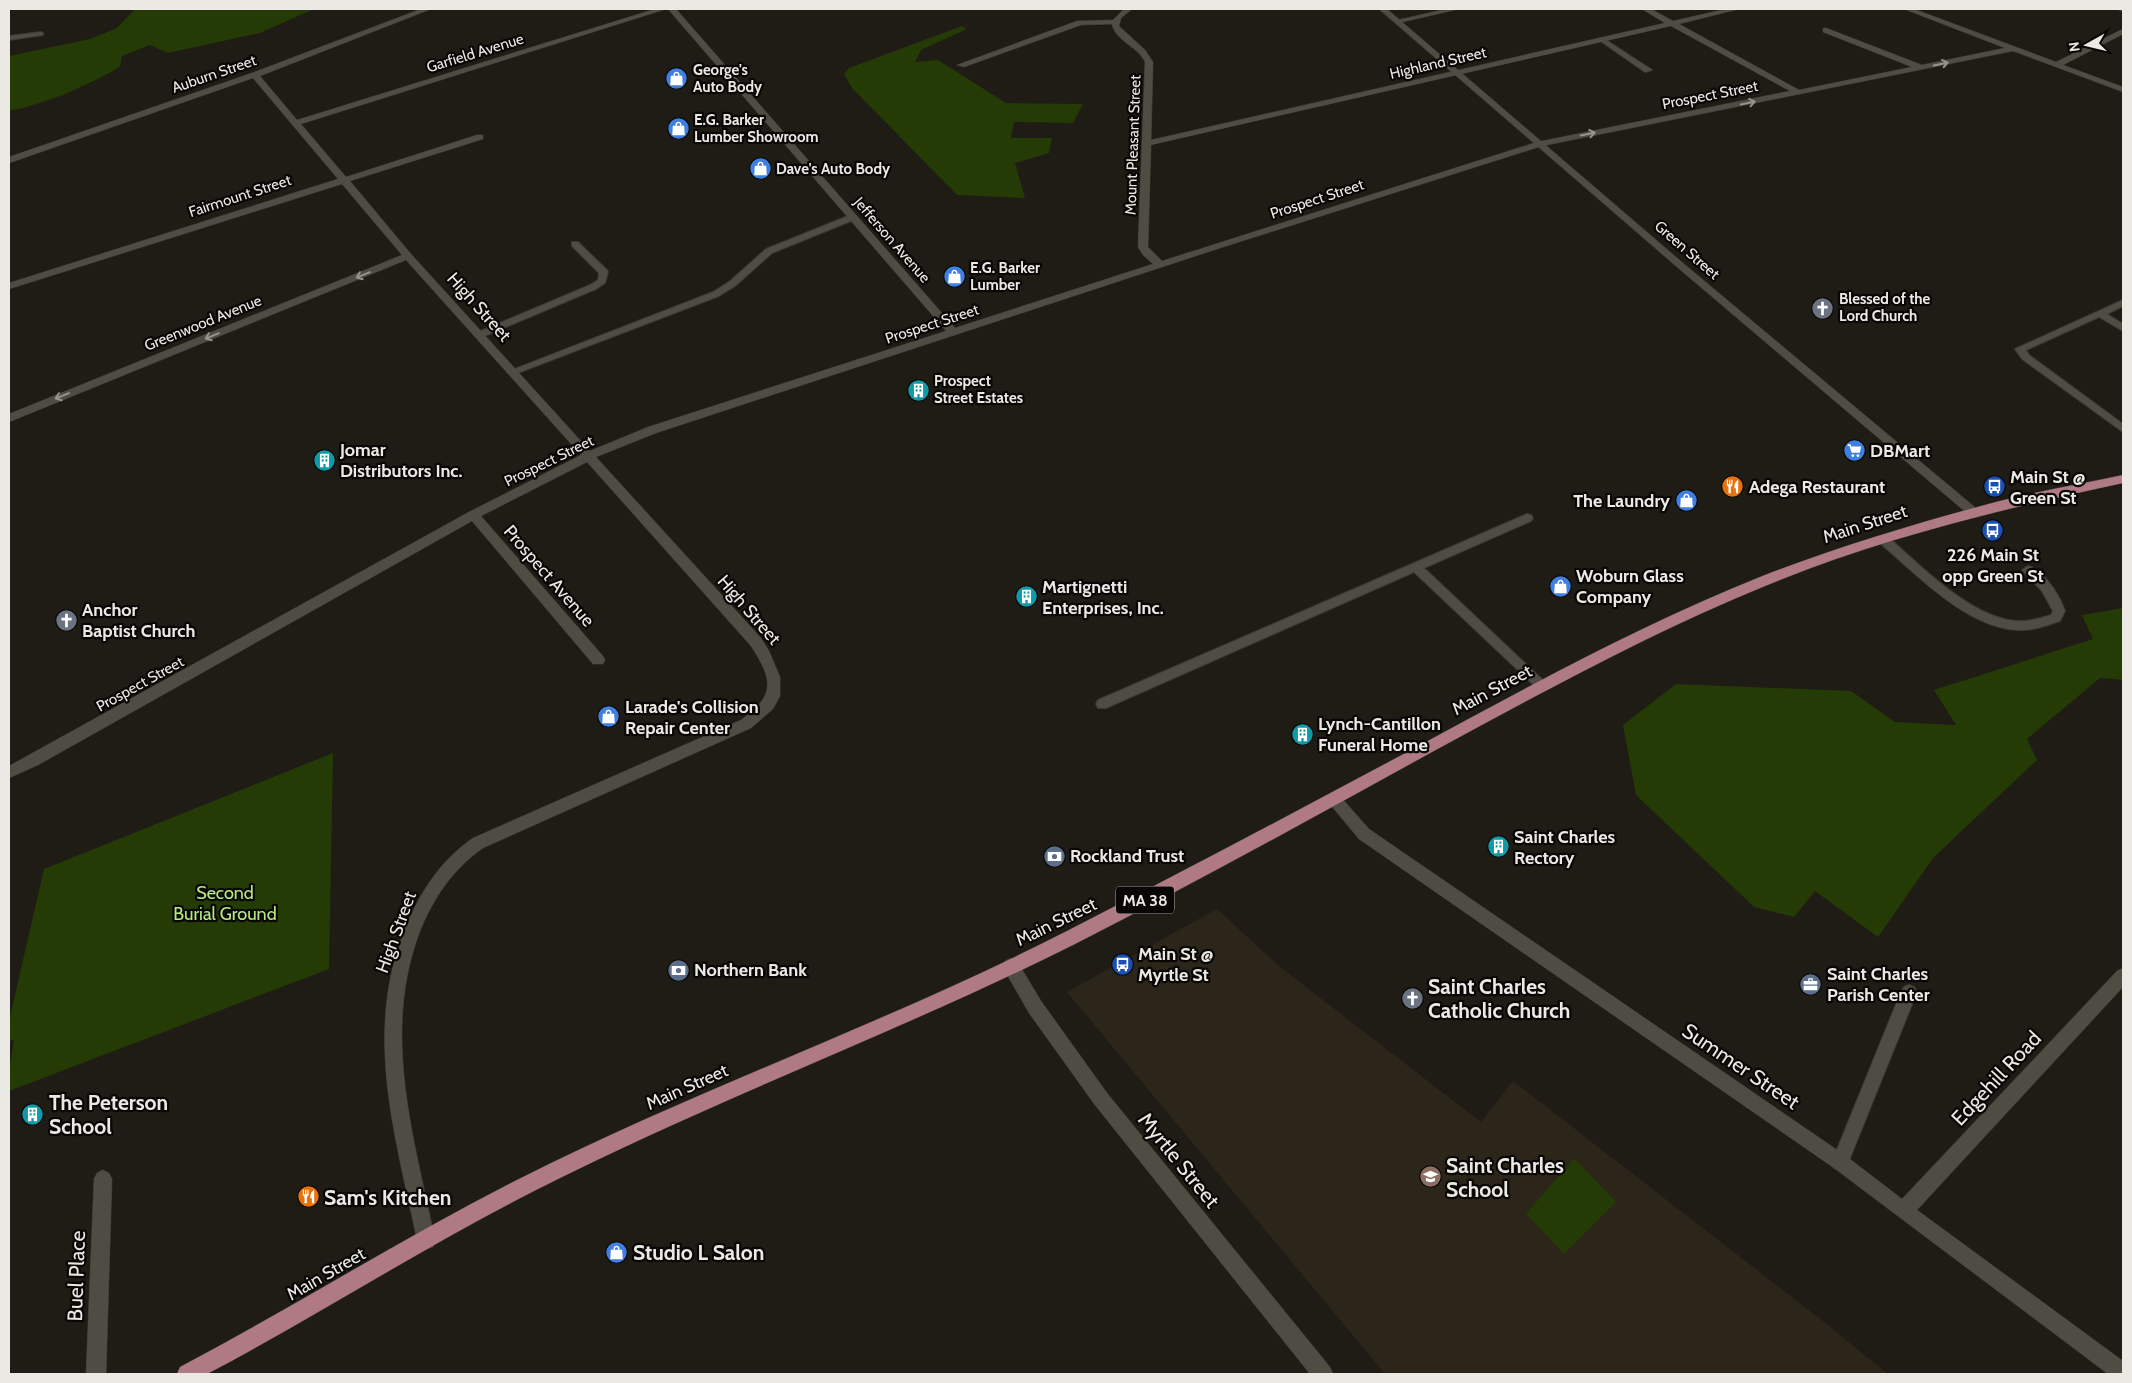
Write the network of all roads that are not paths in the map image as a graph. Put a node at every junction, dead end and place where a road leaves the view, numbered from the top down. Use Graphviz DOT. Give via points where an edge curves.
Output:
graph roads {
  1 [pos="427,9"];
  2 [pos="662,9"];
  3 [pos="672,9"];
  4 [pos="1128,9"];
  5 [pos="1383,9"];
  6 [pos="1455,9"];
  7 [pos="1646,9"];
  8 [pos="1735,9"];
  9 [pos="1908,9"];
  10 [pos="1115,22"];
  11 [pos="1398,22"];
  12 [pos="1672,23"];
  13 [pos="1826,30"];
  14 [pos="2123,31"];
  15 [pos="41,34"];
  16 [pos="9,38"];
  17 [pos="1601,39"];
  18 [pos="2014,49"];
  19 [pos="961,65"];
  20 [pos="2056,65"];
  21 [pos="1922,68"];
  22 [pos="1648,70"];
  23 [pos="1457,72"];
  24 [pos="255,75"];
  25 [pos="2123,90"];
  26 [pos="1799,93"];
  27 [pos="295,123"];
  28 [pos="480,137"];
  29 [pos="1147,143"];
  30 [pos="1540,144"];
  31 [pos="9,160"];
  32 [pos="342,179"];
  33 [pos="853,216"];
  34 [pos="575,244"];
  35 [pos="408,256"];
  36 [pos="1160,265"];
  37 [pos="9,286"];
  38 [pos="2123,302"];
  39 [pos="2099,313"];
  40 [pos="2123,328"];
  41 [pos="954,332"];
  42 [pos="479,336"];
  43 [pos="512,372"];
  44 [pos="9,418"];
  45 [pos="2123,429"];
  46 [pos="589,456"];
  47 [pos="2123,479"];
  48 [pos="1973,512"];
  49 [pos="473,515"];
  50 [pos="1527,518"];
  51 [pos="1883,539"];
  52 [pos="1416,567"];
  53 [pos="2028,570"];
  54 [pos="598,660"];
  55 [pos="1542,686"];
  56 [pos="1102,704"];
  57 [pos="9,772"];
  58 [pos="1334,799"];
  59 [pos="1011,966"];
  60 [pos="2123,976"];
  61 [pos="1909,992"];
  62 [pos="1840,1162"];
  63 [pos="103,1179"];
  64 [pos="1903,1211"];
  65 [pos="426,1240"];
  66 [pos="2123,1372"];
  67 [pos="96,1374"];
  68 [pos="187,1374"];
  69 [pos="1323,1374"];
  1 -- 24 [label="street, Auburn Street"];
  2 -- 27 [label="street, Garfield Avenue"];
  3 -- 33 [label="street, Jefferson Avenue"];
  4 -- 10 [label="street"];
  5 -- 11 [label="street, Green Street"];
  6 -- 11 [label="street"];
  7 -- 12 [label="street"];
  8 -- 12 [label="street, Highland Street"];
  9 -- 18 [label="street"];
  10 -- 19 [label="street" via="1080,22"];
  10 -- 29 [label="street, Mount Pleasant Street" via="1119,34 1141,50 1149,62"];
  11 -- 23 [label="street, Green Street"];
  12 -- 17 [label="street, Highland Street"];
  12 -- 26 [label="street"];
  13 -- 21 [label="street"];
  14 -- 20 [label="street"];
  15 -- 16 [label="lane"];
  17 -- 22 [label="lane"];
  17 -- 23 [label="street, Highland Street"];
  18 -- 20 [label="street"];
  21 -- 18 [label="street, Prospect Street, one-way"];
  20 -- 25 [label="street"];
  21 -- 26 [label="street, Prospect Street"];
  23 -- 29 [label="street, Highland Street"];
  23 -- 30 [label="street, Green Street"];
  24 -- 27 [label="street, High Street"];
  24 -- 31 [label="street, Auburn Street"];
  30 -- 26 [label="street, Prospect Street, one-way"];
  27 -- 32 [label="street, High Street"];
  28 -- 32 [label="street, Fairmount Street"];
  29 -- 36 [label="street, Mount Pleasant Street" via="1143,248"];
  30 -- 36 [label="street, Prospect Street"];
  30 -- 48 [label="street, Green Street"];
  32 -- 35 [label="street, High Street"];
  32 -- 37 [label="street, Fairmount Street"];
  33 -- 41 [label="street, Jefferson Avenue"];
  33 -- 43 [label="lane" via="769,251 716,294"];
  34 -- 42 [label="lane" via="604,272 602,281 593,288"];
  35 -- 42 [label="street, High Street"];
  35 -- 44 [label="street, Greenwood Avenue, one-way"];
  36 -- 41 [label="street, Prospect Street"];
  38 -- 39 [label="lane"];
  39 -- 40 [label="lane"];
  39 -- 45 [label="lane" via="2023,346 2020,351"];
  41 -- 46 [label="street, Prospect Street" via="652,430"];
  42 -- 43 [label="street, High Street"];
  43 -- 46 [label="street, High Street"];
  46 -- 49 [label="street, Prospect Street"];
  46 -- 65 [label="street, High Street" via="756,642 772,667 774,692 764,711 746,724 478,843 450,864 434,886 423,906 396,982 392,1024 399,1106"];
  47 -- 48 [label="main road, Main Street / MA 38"];
  48 -- 51 [label="main road, Main Street / MA 38"];
  49 -- 54 [label="street, Prospect Avenue"];
  49 -- 57 [label="street, Prospect Street"];
  50 -- 52 [label="lane"];
  51 -- 53 [label="lane" via="1962,604 2000,624 2018,626 2056,618 2059,611 2056,600"];
  51 -- 55 [label="main road, Main Street / MA 38" via="1736,592"];
  52 -- 55 [label="lane"];
  52 -- 56 [label="lane"];
  55 -- 58 [label="main road, Main Street / MA 38"];
  58 -- 59 [label="main road, Main Street / MA 38" via="1137,904"];
  58 -- 62 [label="street, Summer Street" via="1364,834"];
  59 -- 65 [label="main road, Main Street / MA 38" via="634,1133 524,1186"];
  59 -- 69 [label="street, Myrtle Street" via="1035,1007 1095,1091"];
  60 -- 64 [label="street, Edgehill Road"];
  61 -- 62 [label="lane"];
  62 -- 64 [label="street, Summer Street"];
  63 -- 67 [label="street, Buel Place"];
  64 -- 66 [label="street, Summer Street"];
  65 -- 68 [label="main road, Main Street / MA 38"];
}
